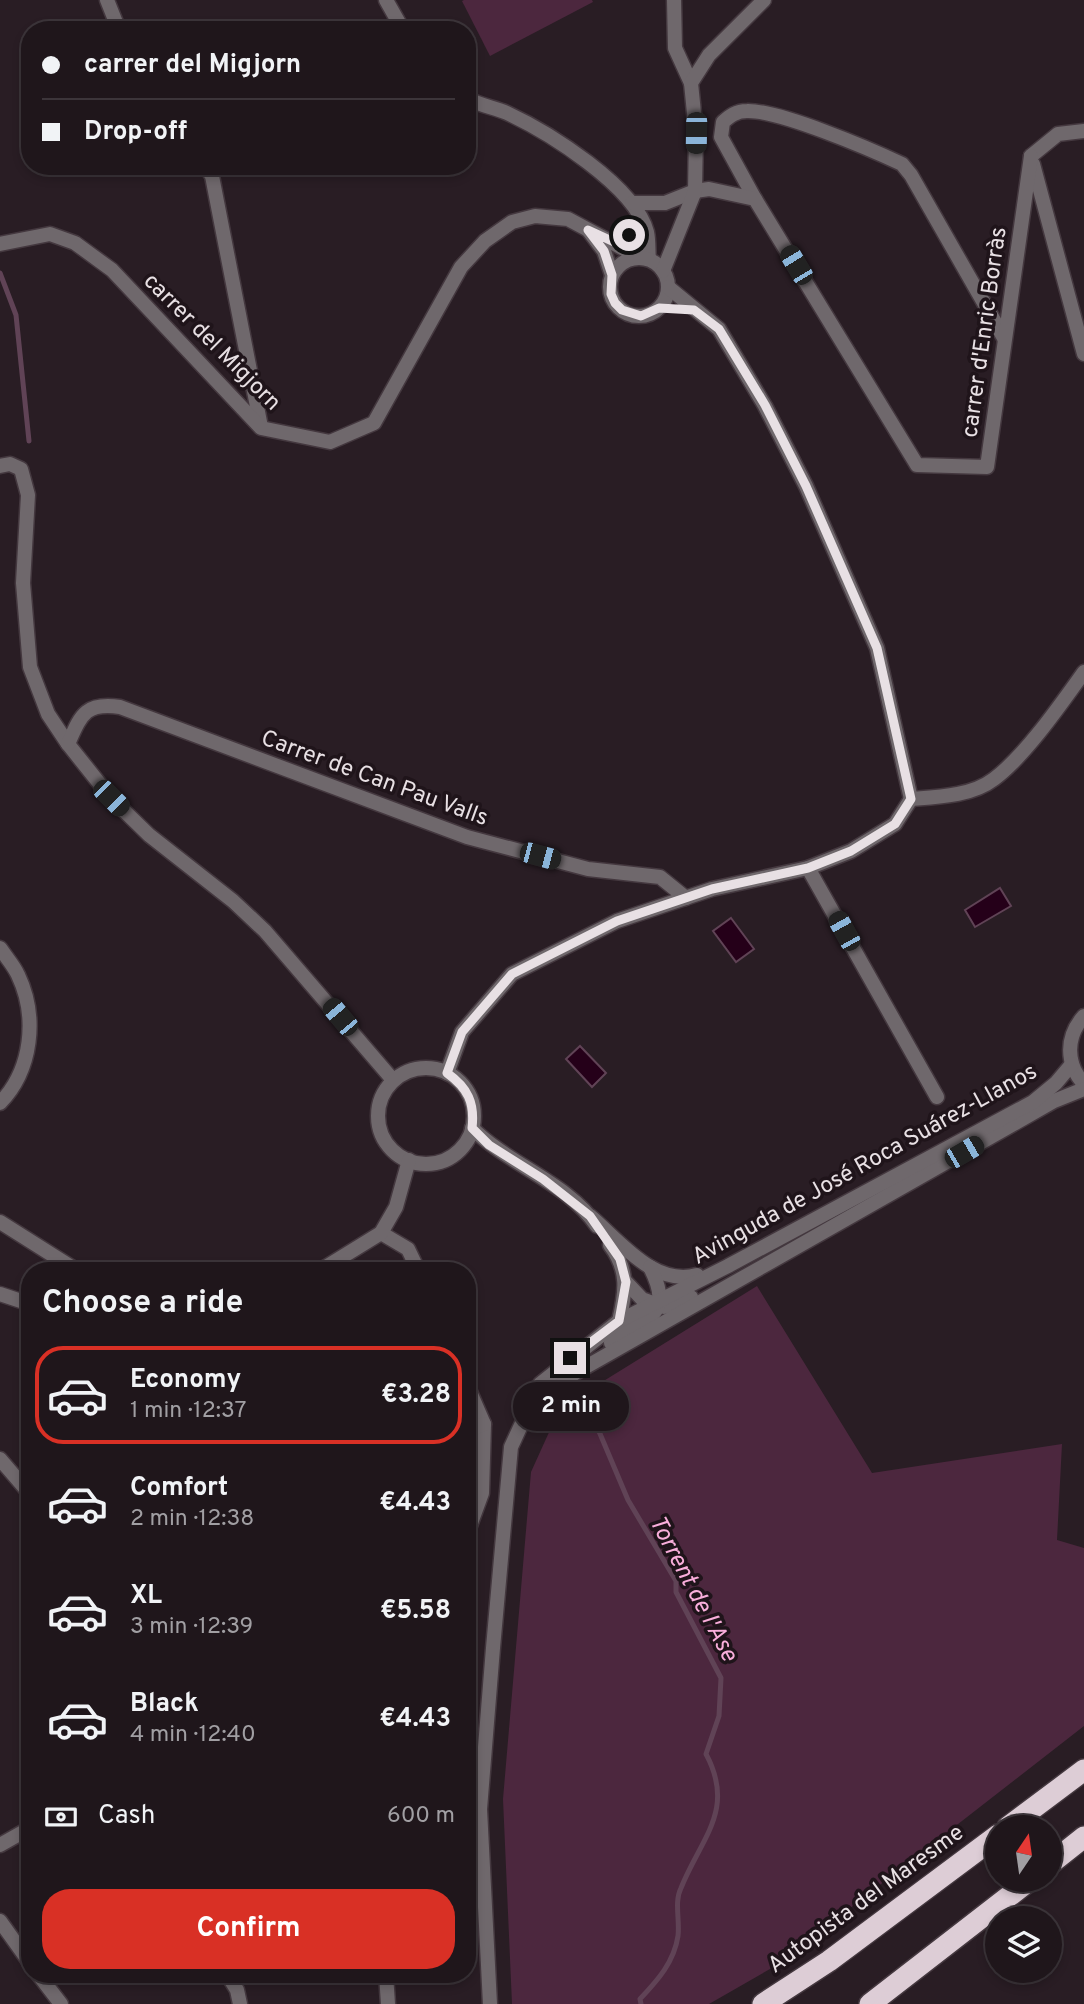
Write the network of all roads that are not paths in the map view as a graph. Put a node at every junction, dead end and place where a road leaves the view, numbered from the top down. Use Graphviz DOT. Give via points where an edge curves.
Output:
graph roads {
  1 [pos="107,0"];
  2 [pos="386,0"];
  3 [pos="674,0"];
  4 [pos="764,0"];
  5 [pos="115,21"];
  6 [pos="398,21"];
  7 [pos="691,83"];
  8 [pos="476,101"];
  9 [pos="1084,131"];
  10 [pos="1031,156"];
  11 [pos="211,175"];
  12 [pos="695,191"];
  13 [pos="755,199"];
  14 [pos="632,204"];
  15 [pos="642,223"];
  16 [pos="588,230"];
  17 [pos="614,242"];
  18 [pos="0,244"];
  19 [pos="644,258"];
  20 [pos="663,271"];
  21 [pos="612,275"];
  22 [pos="668,287"];
  23 [pos="659,308"];
  24 [pos="694,310"];
  25 [pos="1004,338"];
  26 [pos="1084,354"];
  27 [pos="261,428"];
  28 [pos="0,466"];
  29 [pos="1084,673"];
  30 [pos="68,744"];
  31 [pos="911,799"];
  32 [pos="808,868"];
  33 [pos="686,898"];
  34 [pos="0,948"];
  35 [pos="1084,1016"];
  36 [pos="1072,1064"];
  37 [pos="447,1073"];
  38 [pos="394,1080"];
  39 [pos="1084,1086"];
  40 [pos="937,1097"];
  41 [pos="0,1103"];
  42 [pos="472,1128"];
  43 [pos="409,1160"];
  44 [pos="590,1216"];
  45 [pos="0,1222"];
  46 [pos="381,1233"];
  47 [pos="785,1255"];
  48 [pos="63,1262"];
  49 [pos="334,1262"];
  50 [pos="414,1262"];
  51 [pos="728,1266"];
  52 [pos="650,1267"];
  53 [pos="626,1282"];
  54 [pos="0,1294"];
  55 [pos="21,1301"];
  56 [pos="657,1302"];
  57 [pos="619,1321"];
  58 [pos="575,1373"];
  59 [pos="476,1406"];
  60 [pos="526,1413"];
  61 [pos="484,1424"];
  62 [pos="476,1427"];
  63 [pos="0,1459"];
  64 [pos="21,1484"];
  65 [pos="476,1509"];
  66 [pos="1084,1770"];
  67 [pos="1024,1815"];
  68 [pos="21,1833"];
  69 [pos="1084,1837"];
  70 [pos="0,1845"];
  71 [pos="985,1845"];
  72 [pos="1062,1854"];
  73 [pos="1015,1892"];
  74 [pos="0,1921"];
  75 [pos="21,1950"];
  76 [pos="45,1983"];
  77 [pos="233,1983"];
  78 [pos="387,1983"];
  79 [pos="61,2004"];
  80 [pos="240,2004"];
  81 [pos="388,2004"];
  82 [pos="490,2004"];
  83 [pos="763,2004"];
  84 [pos="870,2004"];
  1 -- 5 [label="street"];
  2 -- 6 [label="street"];
  3 -- 7 [label="street" via="675,48"];
  4 -- 7 [label="street" via="709,55"];
  7 -- 12 [label="street"];
  8 -- 14 [label="street" via="563,143"];
  9 -- 10 [label="street" via="1058,134"];
  10 -- 25 [label="street, carrer d'Enric Borràs"];
  10 -- 26 [label="street"];
  11 -- 27 [label="street"];
  12 -- 13 [label="street" via="731,191"];
  12 -- 14 [label="street" via="665,203"];
  12 -- 20 [label="street"];
  13 -- 25 [label="street" via="720,137 723,122 731,114 775,114 902,164"];
  13 -- 25 [label="street, carrer d'Enric Borràs" via="917,465 987,467"];
  14 -- 15 [label="street"];
  15 -- 17 [label="street"];
  15 -- 19 [label="street" via="647,231"];
  16 -- 17 [label="street, carrer del Migjorn"];
  16 -- 21 [label="street" via="604,251"];
  16 -- 27 [label="street, carrer del Migjorn" via="568,219 535,216 512,222 485,241 445,292 374,423 330,442"];
  17 -- 19 [label="street, carrer del Migjorn"];
  18 -- 27 [label="street, carrer del Migjorn" via="50,234 75,243 112,270"];
  19 -- 20 [label="street"];
  19 -- 21 [label="street" via="623,262"];
  20 -- 22 [label="street"];
  21 -- 23 [label="street" via="611,294 622,310 641,316"];
  22 -- 23 [label="street"];
  22 -- 24 [label="street"];
  23 -- 24 [label="street"];
  24 -- 31 [label="street" via="719,329 765,405 811,499 877,648"];
  28 -- 30 [label="street" via="21,469 28,495 23,583 30,667 48,713"];
  29 -- 31 [label="street" via="1046,724 993,780 951,796"];
  30 -- 33 [label="street, Carrer de Can Pau Valls" via="90,709 120,707 467,836 587,869 660,877"];
  30 -- 38 [label="street" via="111,798 149,835 265,931"];
  31 -- 32 [label="street" via="895,824 851,851"];
  32 -- 33 [label="street"];
  32 -- 40 [label="street"];
  33 -- 37 [label="street" via="617,921 512,974 462,1032"];
  34 -- 41 [label="street" via="18,975 29,1011 30,1040 23,1069"];
  35 -- 36 [label="street" via="1072,1034"];
  36 -- 39 [label="street"];
  36 -- 51 [label="street, Avinguda de José Roca Suárez-Llanos" via="1033,1102"];
  37 -- 38 [label="street" via="419,1068"];
  37 -- 42 [label="street" via="470,1096"];
  38 -- 43 [label="street" via="381,1099 378,1122 392,1149"];
  39 -- 47 [label="street, Avinguda de José Roca Suárez-Llanos"];
  42 -- 43 [label="street" via="467,1141 446,1159 433,1163"];
  42 -- 44 [label="street"];
  43 -- 46 [label="street" via="396,1207"];
  44 -- 52 [label="street"];
  44 -- 53 [label="street" via="620,1259"];
  45 -- 48 [label="street"];
  46 -- 49 [label="street"];
  46 -- 50 [label="street" via="408,1249"];
  47 -- 56 [label="street" via="767,1255 678,1304"];
  47 -- 58 [label="street, Avinguda de José Roca Suárez-Llanos"];
  51 -- 52 [label="street" via="684,1278 669,1277"];
  51 -- 56 [label="street, Avinguda de José Roca Suárez-Llanos"];
  52 -- 56 [label="street" via="660,1287"];
  53 -- 56 [label="street" via="642,1299"];
  53 -- 57 [label="street"];
  54 -- 55 [label="street"];
  56 -- 57 [label="street, Avinguda de José Roca Suárez-Llanos"];
  56 -- 58 [label="street" via="652,1317 614,1340"];
  57 -- 60 [label="street, Avinguda de José Roca Suárez-Llanos" via="540,1384"];
  58 -- 60 [label="street, Avinguda de José Roca Suárez-Llanos"];
  59 -- 61 [label="street"];
  60 -- 82 [label="street" via="511,1447 480,1810"];
  61 -- 62 [label="street"];
  61 -- 65 [label="street" via="482,1493"];
  63 -- 64 [label="street"];
  66 -- 67 [label="highway"];
  68 -- 70 [label="street"];
  69 -- 72 [label="highway"];
  71 -- 83 [label="highway, Autopista del Maresme" via="829,1961"];
  73 -- 84 [label="highway"];
  74 -- 75 [label="street"];
  76 -- 79 [label="street"];
  77 -- 80 [label="street"];
  78 -- 81 [label="street"];
}
